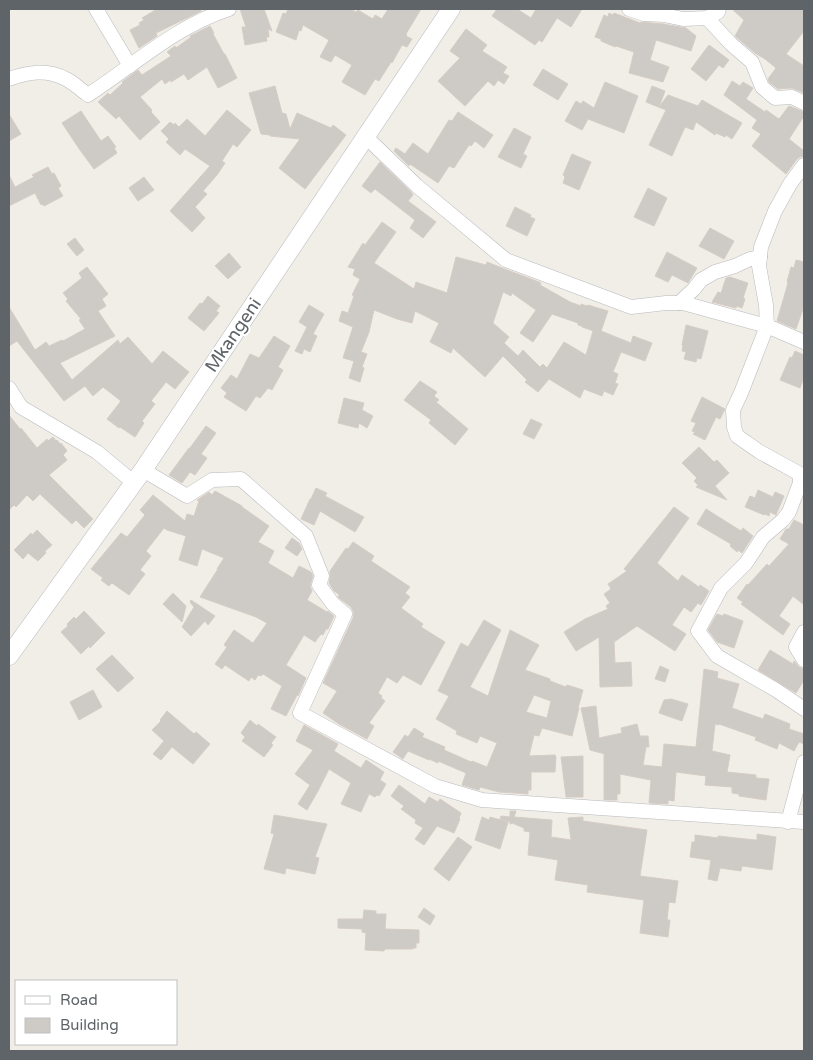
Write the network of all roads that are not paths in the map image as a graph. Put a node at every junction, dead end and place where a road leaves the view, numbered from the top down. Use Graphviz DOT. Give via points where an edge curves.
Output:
graph roads {
  1 [pos="96,9"];
  2 [pos="229,9"];
  3 [pos="451,9"];
  4 [pos="629,9"];
  5 [pos="718,9"];
  6 [pos="707,18"];
  7 [pos="130,66"];
  8 [pos="9,78"];
  9 [pos="804,103"];
  10 [pos="366,137"];
  11 [pos="804,164"];
  12 [pos="760,257"];
  13 [pos="679,303"];
  14 [pos="767,326"];
  15 [pos="804,342"];
  16 [pos="9,388"];
  17 [pos="802,474"];
  18 [pos="138,476"];
  19 [pos="804,632"];
  20 [pos="9,656"];
  21 [pos="804,660"];
  22 [pos="804,709"];
  23 [pos="804,762"];
  24 [pos="788,822"];
  25 [pos="804,822"];
  1 -- 7 [label="street"];
  2 -- 7 [label="street" via="185,28"];
  3 -- 10 [label="street, Mkangeni"];
  4 -- 6 [label="street" via="683,19"];
  5 -- 6 [label="street"];
  6 -- 9 [label="street" via="752,62 762,88 775,98 792,97"];
  7 -- 8 [label="street" via="88,95 67,79 52,73 28,73"];
  10 -- 13 [label="street" via="417,186 506,260 631,307"];
  10 -- 18 [label="street, Mkangeni"];
  11 -- 12 [label="street" via="775,211"];
  12 -- 13 [label="street" via="715,272"];
  12 -- 14 [label="street"];
  13 -- 14 [label="street"];
  14 -- 15 [label="street"];
  14 -- 17 [label="street" via="733,410 734,427 737,436 760,452"];
  16 -- 18 [label="street" via="22,407"];
  17 -- 22 [label="street" via="789,512 762,537 746,563 721,588 698,631 718,656"];
  18 -- 20 [label="street, Mkangeni"];
  18 -- 24 [label="street" via="187,496 212,480 241,479 306,536 322,576 319,585 345,614 300,713 435,786 482,800"];
  19 -- 21 [label="street" via="796,646"];
  23 -- 24 [label="street"];
  24 -- 25 [label="street"];
}
